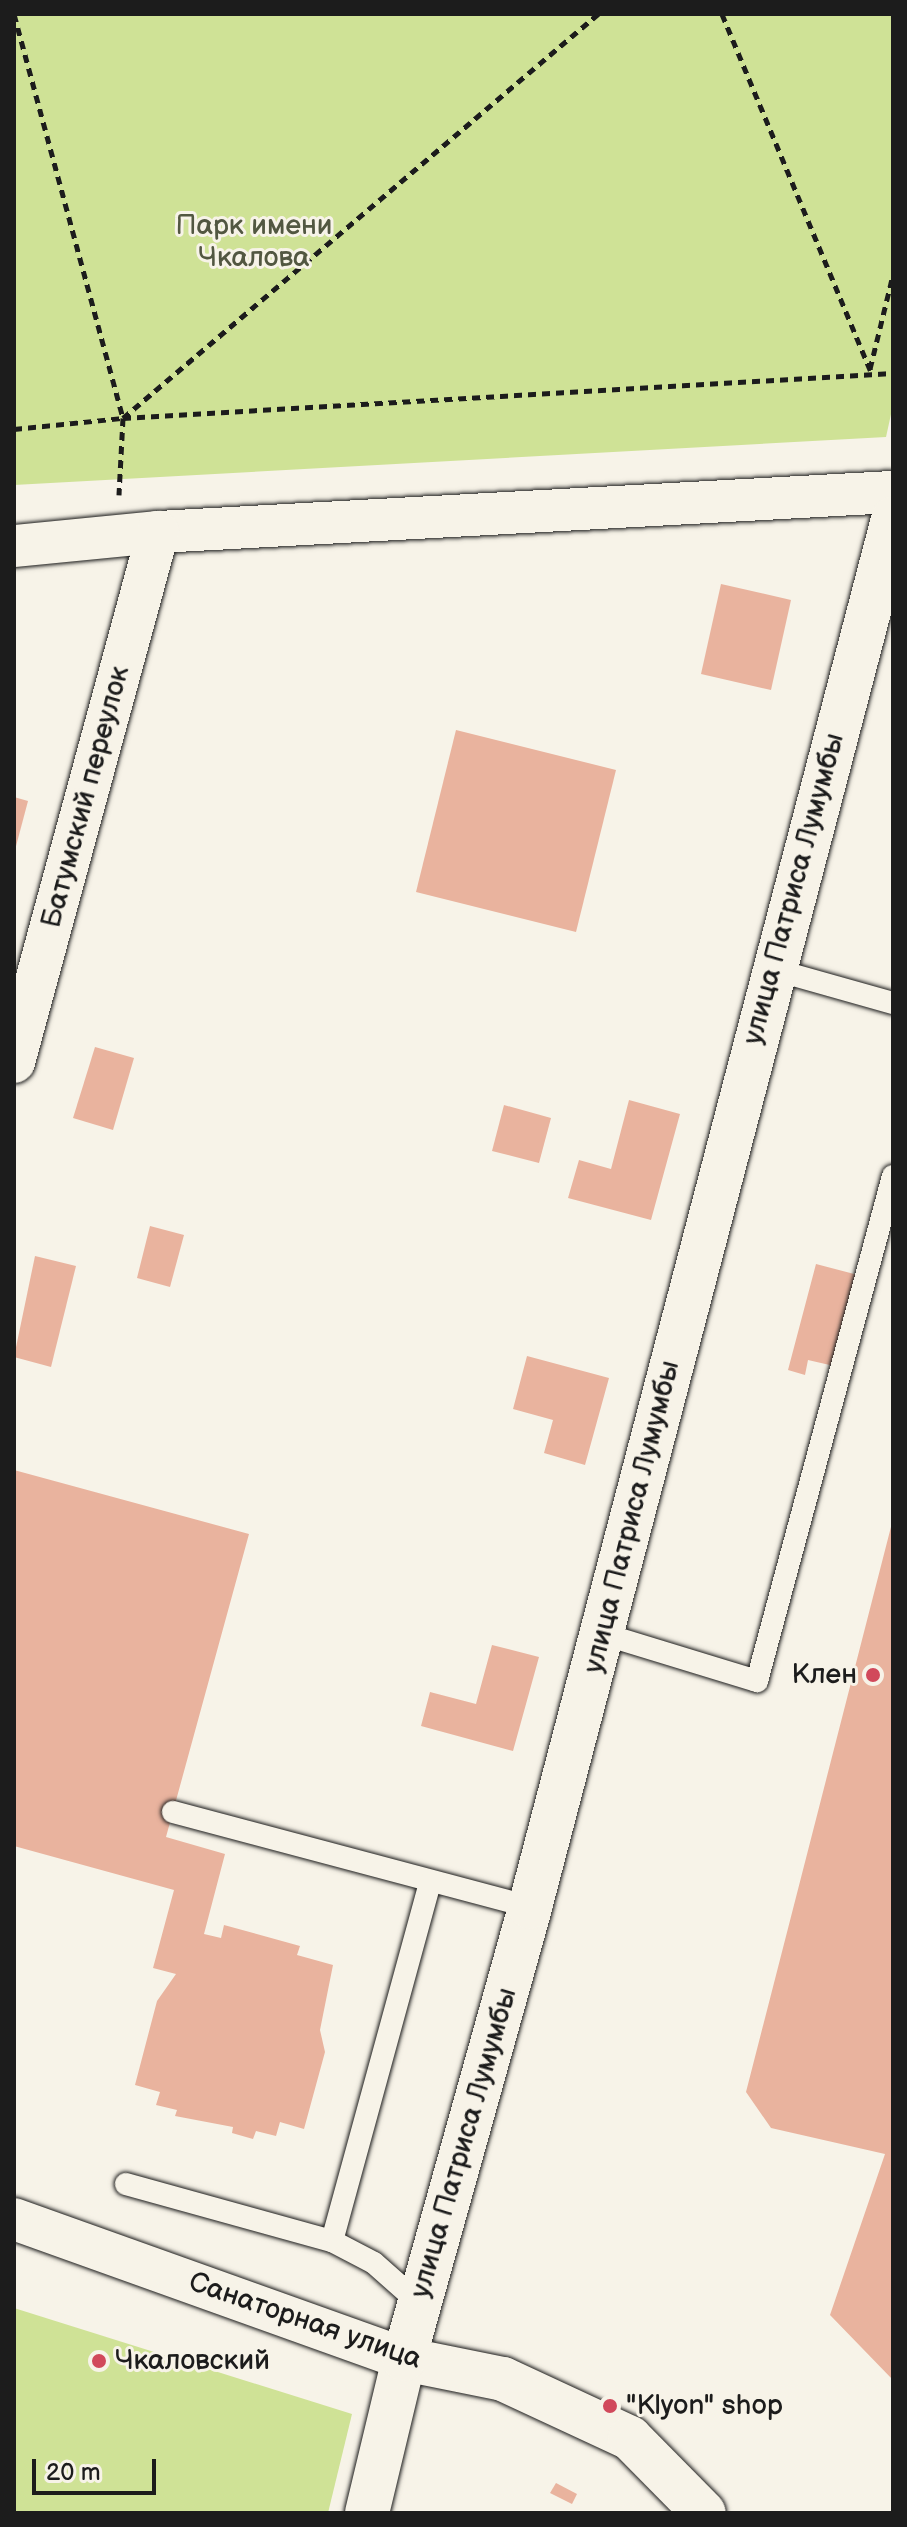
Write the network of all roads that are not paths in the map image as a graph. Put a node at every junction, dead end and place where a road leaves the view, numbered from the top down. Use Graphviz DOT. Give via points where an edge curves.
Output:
graph roads {
  1 [pos="893,492"];
  2 [pos="893,519"];
  3 [pos="158,532"];
  4 [pos="14,546"];
  5 [pos="772,969"];
  6 [pos="893,1003"];
  7 [pos="14,1062"];
  8 [pos="893,1176"];
  9 [pos="603,1634"];
  10 [pos="173,1812"];
  11 [pos="430,1883"];
  12 [pos="530,1907"];
  13 [pos="126,2184"];
  14 [pos="14,2219"];
  15 [pos="332,2241"];
  16 [pos="419,2303"];
  17 [pos="404,2359"];
  18 [pos="367,2513"];
  19 [pos="704,2513"];
  1 -- 3 [label="street"];
  2 -- 5 [label="street, улица Патриса Лумумбы"];
  3 -- 4 [label="street"];
  3 -- 7 [label="street, Батумский переулок"];
  5 -- 6 [label="lane"];
  5 -- 9 [label="street, улица Патриса Лумумбы"];
  8 -- 9 [label="lane" via="757,1681"];
  9 -- 12 [label="street, улица Патриса Лумумбы"];
  10 -- 11 [label="lane"];
  11 -- 12 [label="lane"];
  11 -- 15 [label="lane"];
  12 -- 16 [label="street, улица Патриса Лумумбы"];
  13 -- 15 [label="lane"];
  14 -- 17 [label="street, Санаторная улица"];
  15 -- 16 [label="lane" via="374,2263"];
  16 -- 17 [label="street, улица Патриса Лумумбы"];
  17 -- 18 [label="street, улица Патриса Лумумбы"];
  17 -- 19 [label="street, Санаторная улица" via="503,2379 630,2438"];
}
